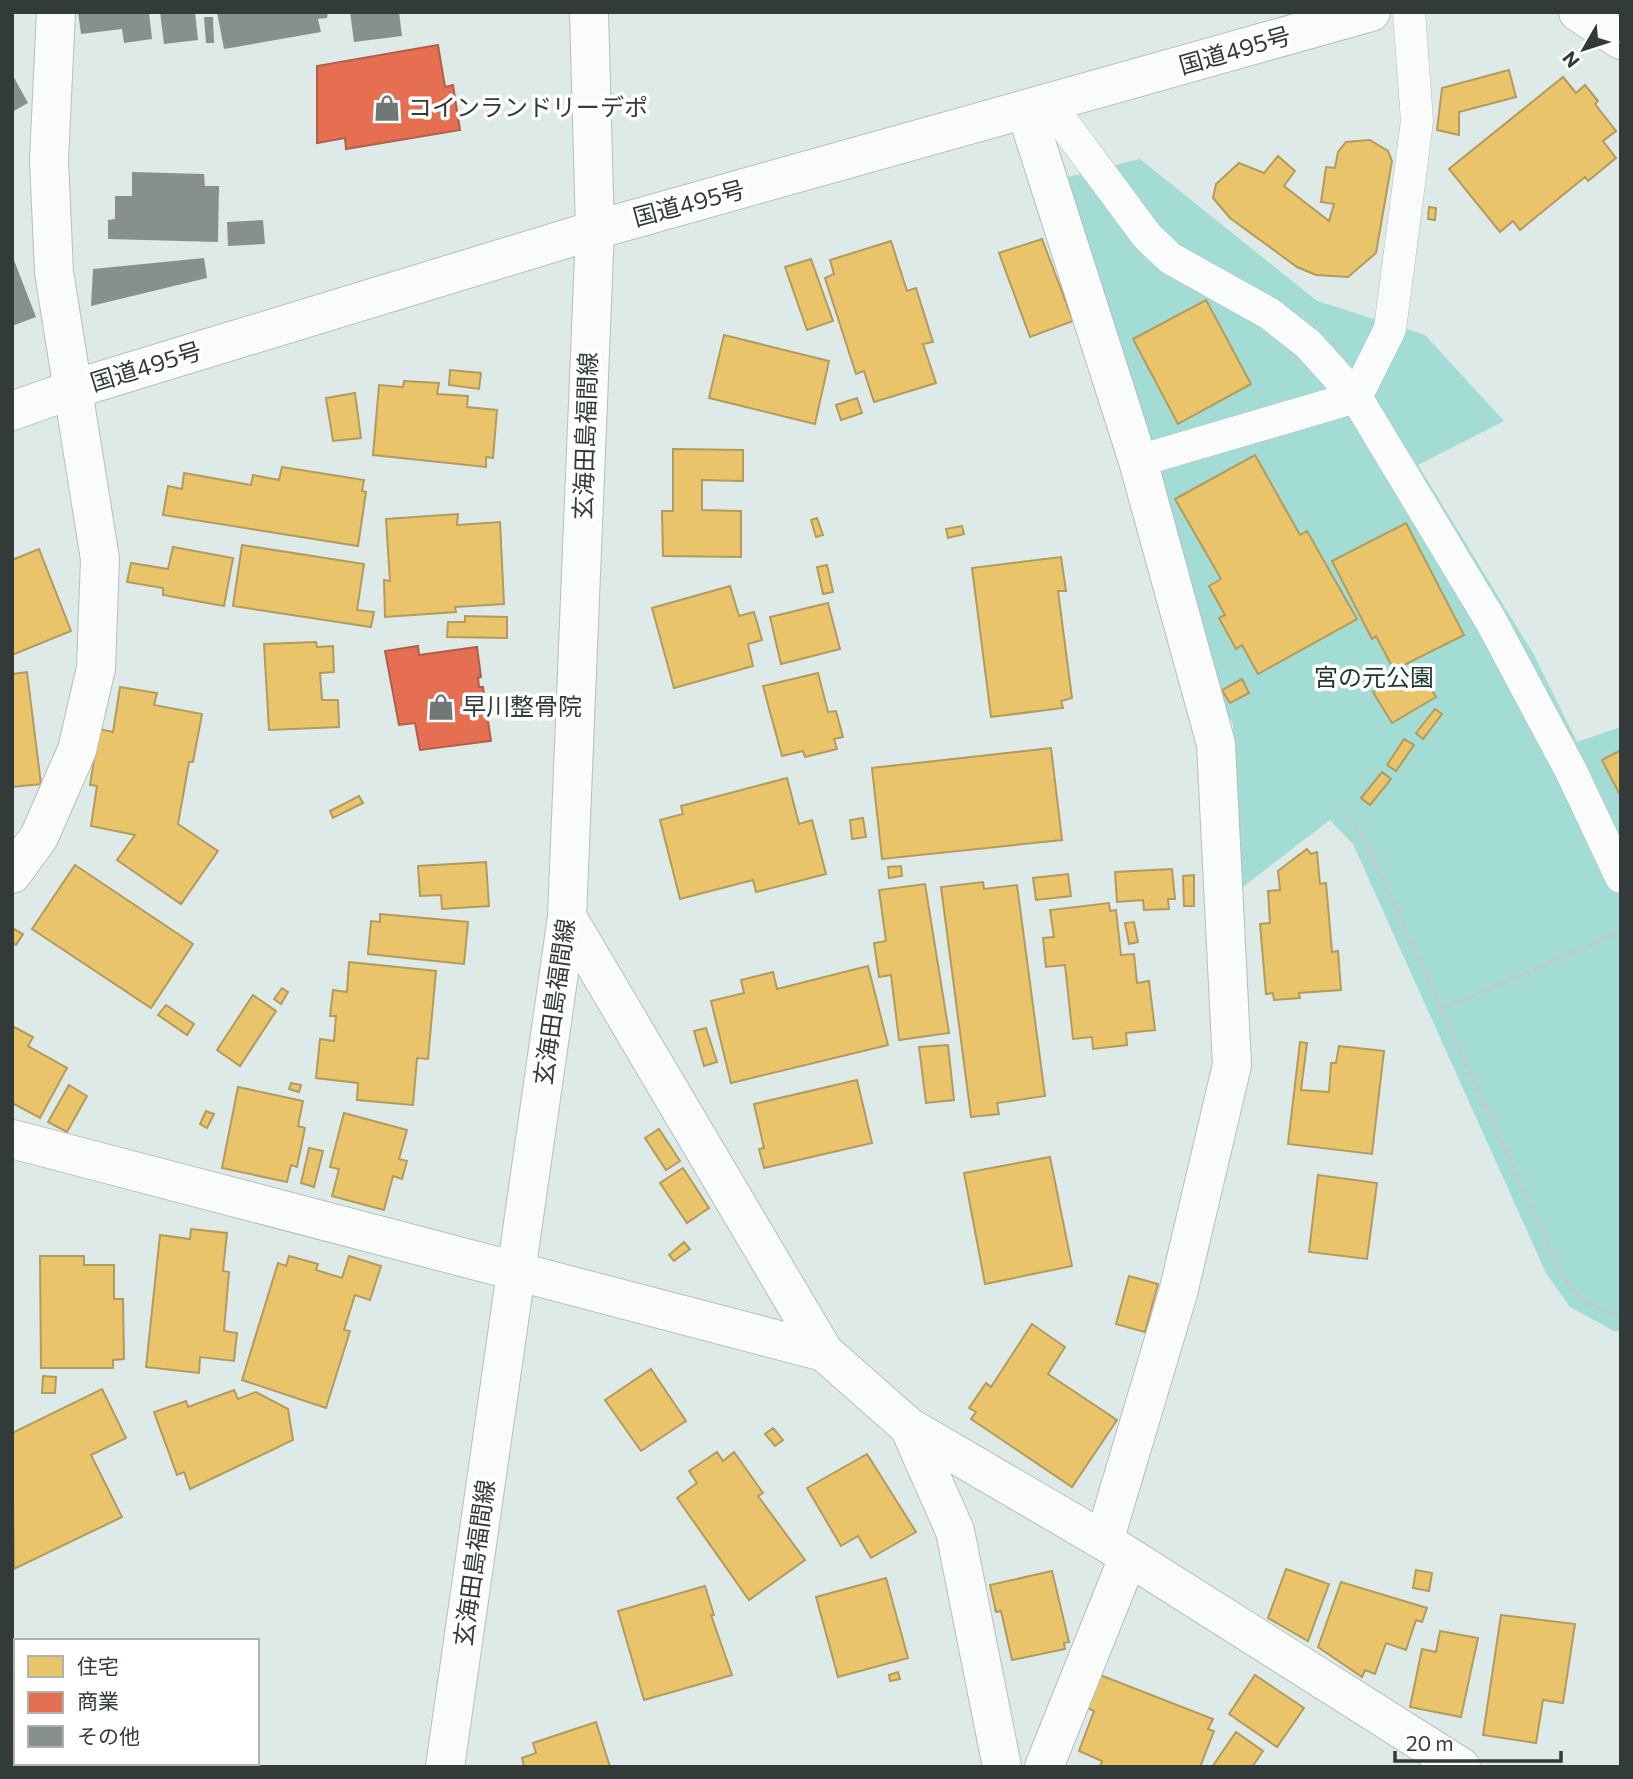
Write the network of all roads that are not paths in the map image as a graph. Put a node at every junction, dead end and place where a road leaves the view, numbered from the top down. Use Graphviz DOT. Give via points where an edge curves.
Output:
graph roads {
  1 [pos="56,12"];
  2 [pos="589,12"];
  3 [pos="1371,12"];
  4 [pos="1409,12"];
  5 [pos="1578,12"];
  6 [pos="1621,40"];
  7 [pos="1038,107"];
  8 [pos="595,230"];
  9 [pos="74,389"];
  10 [pos="1356,397"];
  11 [pos="12,411"];
  12 [pos="1138,461"];
  13 [pos="12,874"];
  14 [pos="1621,877"];
  15 [pos="567,917"];
  16 [pos="12,1139"];
  17 [pos="518,1271"];
  18 [pos="824,1352"];
  19 [pos="909,1427"];
  20 [pos="1116,1549"];
  21 [pos="445,1767"];
  22 [pos="1002,1767"];
  23 [pos="1044,1767"];
  24 [pos="1461,1767"];
  1 -- 9 [label="main road" via="49,160 54,272"];
  2 -- 8 [label="main road, 玄海田島福間線"];
  3 -- 7 [label="main road, 国道495号"];
  4 -- 10 [label="lane" via="1417,121 1390,329"];
  5 -- 6 [label="main road"];
  7 -- 8 [label="main road, 国道495号"];
  7 -- 10 [label="lane" via="1170,258 1270,314 1308,344"];
  7 -- 12 [label="main road"];
  8 -- 9 [label="main road, 国道495号"];
  8 -- 15 [label="main road, 玄海田島福間線"];
  9 -- 11 [label="main road, 国道495号"];
  9 -- 13 [label="main road" via="100,559 96,668 77,750 39,837"];
  10 -- 12 [label="lane"];
  10 -- 14 [label="lane" via="1491,621"];
  12 -- 20 [label="main road" via="1216,744 1232,1065"];
  15 -- 17 [label="main road, 玄海田島福間線"];
  15 -- 18 [label="main road"];
  16 -- 17 [label="main road"];
  17 -- 18 [label="main road"];
  17 -- 21 [label="main road, 玄海田島福間線"];
  18 -- 19 [label="main road"];
  19 -- 20 [label="main road"];
  19 -- 22 [label="main road" via="956,1531"];
  20 -- 23 [label="main road"];
  20 -- 24 [label="main road"];
}
